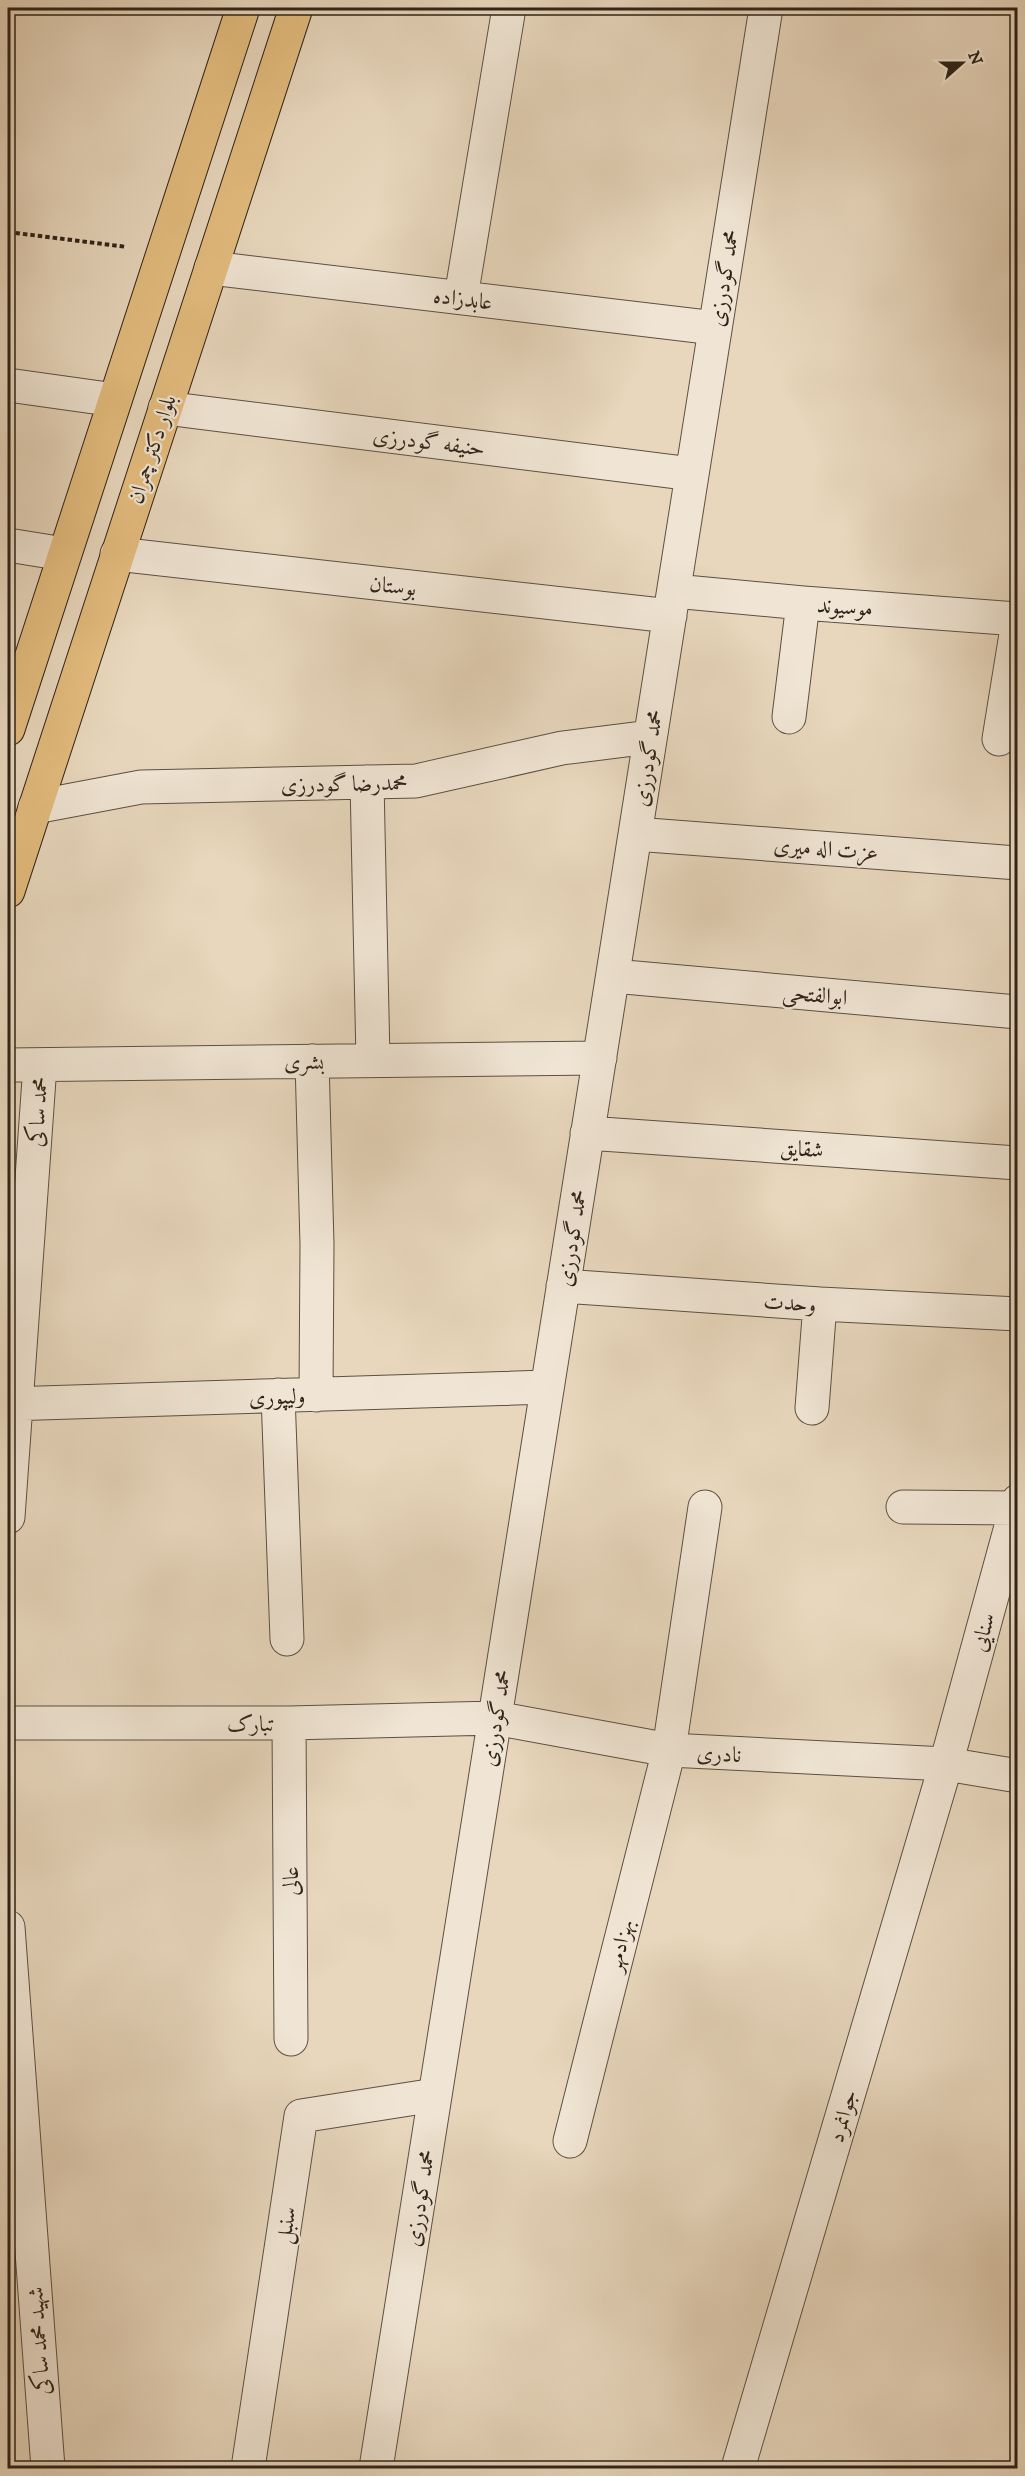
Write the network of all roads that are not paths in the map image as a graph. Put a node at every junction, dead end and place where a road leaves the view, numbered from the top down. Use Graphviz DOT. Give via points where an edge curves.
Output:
graph roads {
  1 [pos="243,8"];
  2 [pos="296,8"];
  3 [pos="509,8"];
  4 [pos="766,8"];
  5 [pos="211,268"];
  6 [pos="461,297"];
  7 [pos="715,328"];
  8 [pos="8,385"];
  9 [pos="115,400"];
  10 [pos="165,408"];
  11 [pos="693,474"];
  12 [pos="8,545"];
  13 [pos="64,554"];
  14 [pos="117,554"];
  15 [pos="672,603"];
  16 [pos="803,603"];
  17 [pos="1017,620"];
  18 [pos="789,717"];
  19 [pos="9,721"];
  20 [pos="650,737"];
  21 [pos="999,739"];
  22 [pos="367,783"];
  23 [pos="35,807"];
  24 [pos="635,834"];
  25 [pos="1017,862"];
  26 [pos="8,891"];
  27 [pos="613,976"];
  28 [pos="1017,1012"];
  29 [pos="600,1058"];
  30 [pos="373,1060"];
  31 [pos="312,1061"];
  32 [pos="8,1065"];
  33 [pos="40,1065"];
  34 [pos="587,1133"];
  35 [pos="1017,1163"];
  36 [pos="563,1286"];
  37 [pos="820,1304"];
  38 [pos="1017,1314"];
  39 [pos="547,1387"];
  40 [pos="278,1395"];
  41 [pos="316,1395"];
  42 [pos="12,1404"];
  43 [pos="812,1408"];
  44 [pos="1017,1505"];
  45 [pos="705,1507"];
  46 [pos="903,1507"];
  47 [pos="8,1517"];
  48 [pos="287,1639"];
  49 [pos="495,1718"];
  50 [pos="8,1723"];
  51 [pos="289,1723"];
  52 [pos="669,1750"];
  53 [pos="946,1764"];
  54 [pos="1017,1776"];
  55 [pos="8,1927"];
  56 [pos="291,2039"];
  57 [pos="435,2095"];
  58 [pos="570,2141"];
  59 [pos="17,2175"];
  60 [pos="48,2469"];
  61 [pos="248,2469"];
  62 [pos="376,2469"];
  63 [pos="738,2469"];
  1 -- 9 [label="main road"];
  2 -- 5 [label="main road, بلوار دکتر چمران"];
  3 -- 6 [label="street"];
  4 -- 7 [label="street, محمد گودرزی"];
  5 -- 6 [label="street, عابدزاده"];
  5 -- 10 [label="main road, بلوار دکتر چمران"];
  6 -- 7 [label="street, عابدزاده"];
  7 -- 11 [label="street, محمد گودرزی"];
  8 -- 9 [label="street"];
  9 -- 13 [label="main road"];
  10 -- 11 [label="street, حنیفه گودرزی"];
  10 -- 14 [label="main road, بلوار دکتر چمران"];
  11 -- 15 [label="street, محمد گودرزی"];
  12 -- 13 [label="street"];
  13 -- 19 [label="main road"];
  14 -- 15 [label="street, بوستان"];
  14 -- 23 [label="main road, بلوار دکتر چمران"];
  15 -- 16 [label="street, موسیوند"];
  15 -- 20 [label="street, محمد گودرزی"];
  16 -- 17 [label="street, موسیوند"];
  16 -- 18 [label="street"];
  17 -- 21 [label="street"];
  20 -- 22 [label="street, محمدرضا گودرزی" via="562,748 416,781"];
  20 -- 24 [label="street, محمد گودرزی"];
  22 -- 23 [label="street, محمدرضا گودرزی" via="141,787"];
  22 -- 30 [label="street"];
  23 -- 26 [label="main road, بلوار دکتر چمران"];
  24 -- 25 [label="street, عزت اله میری"];
  24 -- 27 [label="street, محمد گودرزی"];
  27 -- 28 [label="street, ابوالفتحی"];
  27 -- 29 [label="street, محمد گودرزی"];
  29 -- 30 [label="street, بشری"];
  29 -- 34 [label="street, محمد گودرزی"];
  30 -- 31 [label="street, بشری"];
  31 -- 33 [label="street, بشری"];
  31 -- 41 [label="street"];
  32 -- 33 [label="street, بشری"];
  33 -- 42 [label="street, محمد ساکی"];
  34 -- 35 [label="street, شقایق"];
  34 -- 36 [label="street, محمد گودرزی"];
  36 -- 37 [label="street, وحدت"];
  36 -- 39 [label="street, محمد گودرزی"];
  37 -- 38 [label="street, وحدت"];
  37 -- 43 [label="street"];
  39 -- 41 [label="street, ولیپوری"];
  39 -- 49 [label="street, محمد گودرزی"];
  40 -- 41 [label="street, ولیپوری"];
  40 -- 42 [label="street, ولیپوری"];
  40 -- 48 [label="street"];
  42 -- 47 [label="street, محمد ساکی"];
  44 -- 46 [label="street"];
  44 -- 53 [label="street, سنایی"];
  45 -- 52 [label="street, بهزادمهر"];
  49 -- 51 [label="street, تبارک"];
  49 -- 52 [label="street, نادری"];
  49 -- 57 [label="street, محمد گودرزی"];
  50 -- 51 [label="street, تبارک"];
  51 -- 56 [label="street, عالی"];
  52 -- 53 [label="street, نادری"];
  52 -- 58 [label="street, بهزادمهر"];
  53 -- 54 [label="street, نادری"];
  53 -- 63 [label="street, جوانمرد"];
  55 -- 59 [label="street, شهید محمد ساکی"];
  57 -- 61 [label="street, سنبل" via="301,2116"];
  57 -- 62 [label="street, محمد گودرزی"];
  59 -- 60 [label="street, شهید محمد ساکی"];
}
